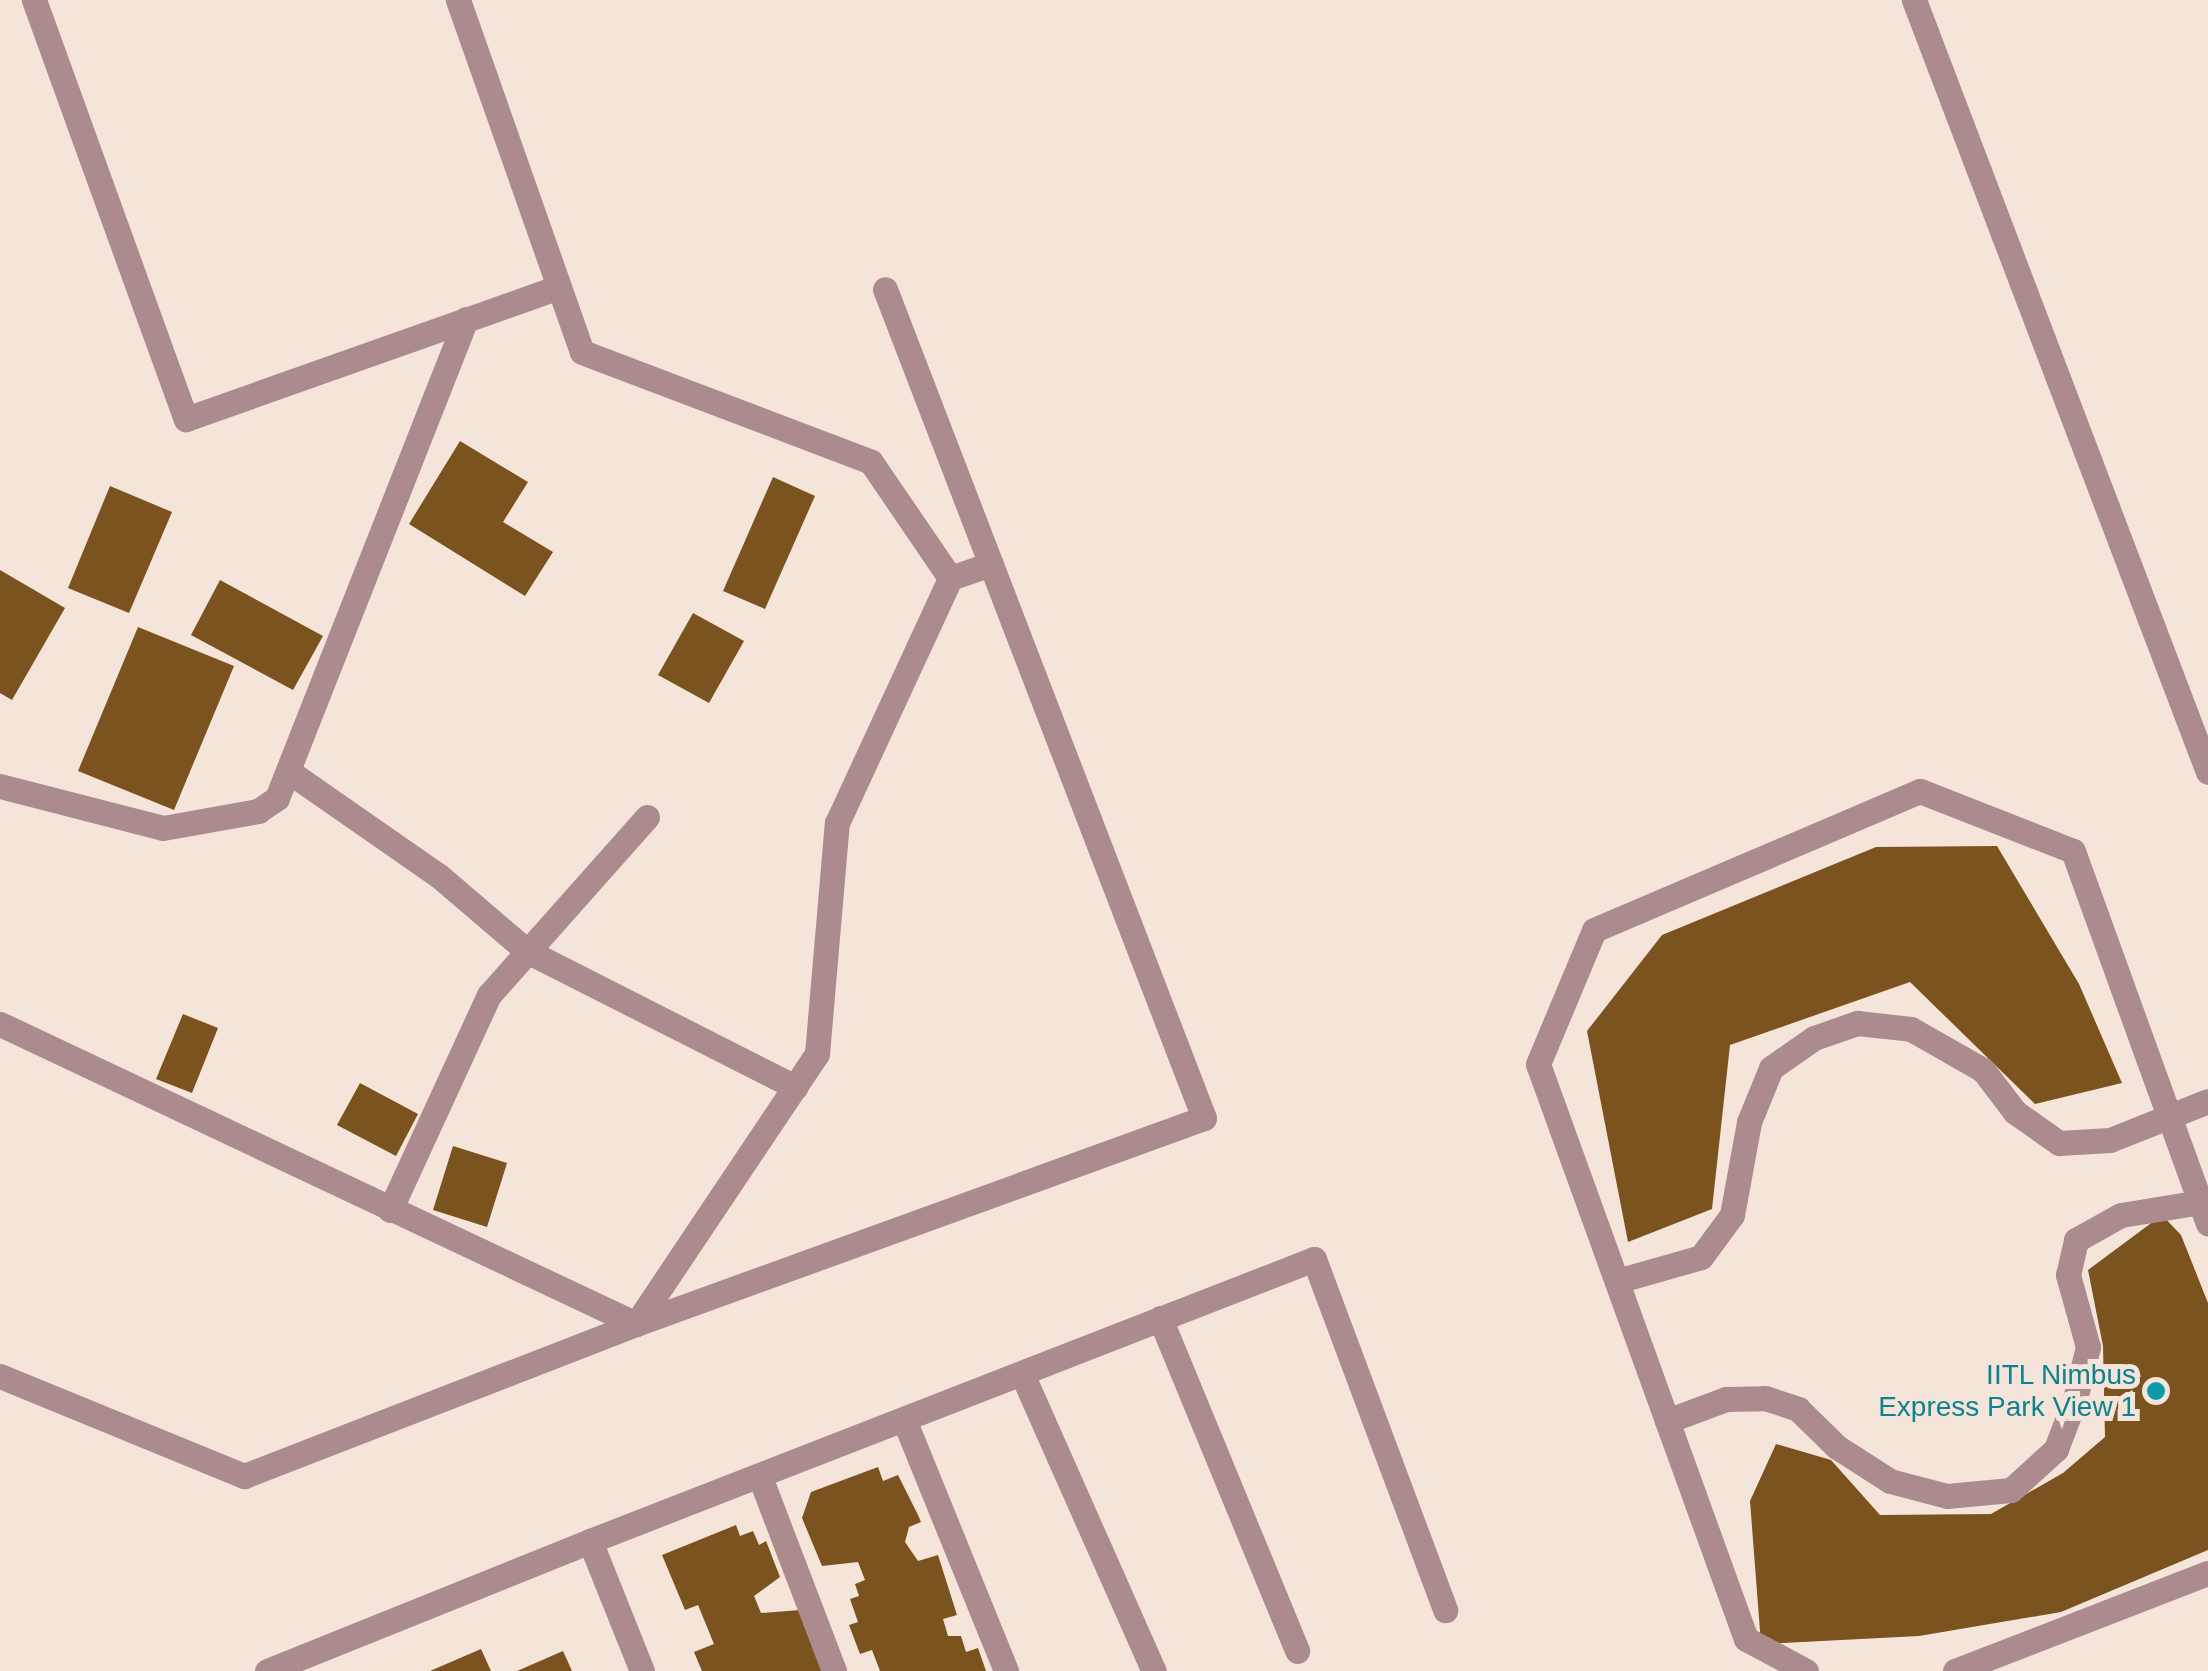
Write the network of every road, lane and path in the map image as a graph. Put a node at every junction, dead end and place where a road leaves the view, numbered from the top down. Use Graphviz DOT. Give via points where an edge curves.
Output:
graph roads {
  1 [pos="34,0"];
  2 [pos="458,0"];
  3 [pos="1914,0"];
  4 [pos="558,287"];
  5 [pos="885,289"];
  6 [pos="466,319"];
  7 [pos="991,564"];
  8 [pos="950,578"];
  9 [pos="2208,772"];
  10 [pos="291,773"];
  11 [pos="0,786"];
  12 [pos="648,818"];
  13 [pos="527,952"];
  14 [pos="0,1024"];
  15 [pos="795,1087"];
  16 [pos="2208,1101"];
  17 [pos="2168,1114"];
  18 [pos="390,1210"];
  19 [pos="2204,1213"];
  20 [pos="1617,1282"];
  21 [pos="1160,1318"];
  22 [pos="636,1324"];
  23 [pos="0,1376"];
  24 [pos="1023,1376"];
  25 [pos="904,1422"];
  26 [pos="1667,1422"];
  27 [pos="760,1476"];
  28 [pos="590,1541"];
  29 [pos="2208,1573"];
  30 [pos="1445,1610"];
  31 [pos="1297,1651"];
  32 [pos="267,1671"];
  33 [pos="642,1671"];
  34 [pos="834,1671"];
  35 [pos="1006,1671"];
  36 [pos="1154,1671"];
  37 [pos="1806,1671"];
  38 [pos="1954,1671"];
  1 -- 6 [label="street" via="186,419"];
  2 -- 4 [label="street"];
  3 -- 9 [label="street"];
  4 -- 6 [label="street"];
  4 -- 8 [label="street" via="582,352 871,462"];
  5 -- 7 [label="street"];
  6 -- 10 [label="street"];
  7 -- 8 [label="street"];
  7 -- 22 [label="street" via="1204,1118"];
  8 -- 15 [label="street" via="837,824 817,1054"];
  10 -- 11 [label="street" via="276,798 258,811 163,828"];
  10 -- 13 [label="street" via="438,875"];
  12 -- 13 [label="street"];
  13 -- 15 [label="street"];
  13 -- 18 [label="street" via="489,995"];
  14 -- 18 [label="street"];
  15 -- 22 [label="street"];
  16 -- 17 [label="street"];
  17 -- 19 [label="street"];
  17 -- 20 [label="street" via="2110,1140 2059,1143 2015,1112 1983,1070 1910,1029 1857,1023 1814,1038 1770,1068 1749,1122 1732,1215 1701,1257"];
  17 -- 20 [label="street" via="2073,851 1920,791 1594,930 1538,1064"];
  18 -- 22 [label="street"];
  19 -- 26 [label="street" via="2121,1216 2076,1240 2068,1275 2088,1346 2075,1400 2056,1449 2011,1490 1947,1496 1890,1482 1837,1447 1798,1409 1765,1398 1726,1399"];
  20 -- 26 [label="street"];
  21 -- 24 [label="street"];
  21 -- 30 [label="street" via="1314,1259"];
  21 -- 31 [label="street"];
  22 -- 23 [label="street" via="244,1476"];
  24 -- 25 [label="street"];
  24 -- 36 [label="street"];
  25 -- 27 [label="street"];
  25 -- 35 [label="street"];
  26 -- 37 [label="street" via="1746,1640"];
  27 -- 28 [label="street"];
  27 -- 34 [label="street"];
  28 -- 32 [label="street"];
  28 -- 33 [label="street"];
  29 -- 38 [label="street"];
}
